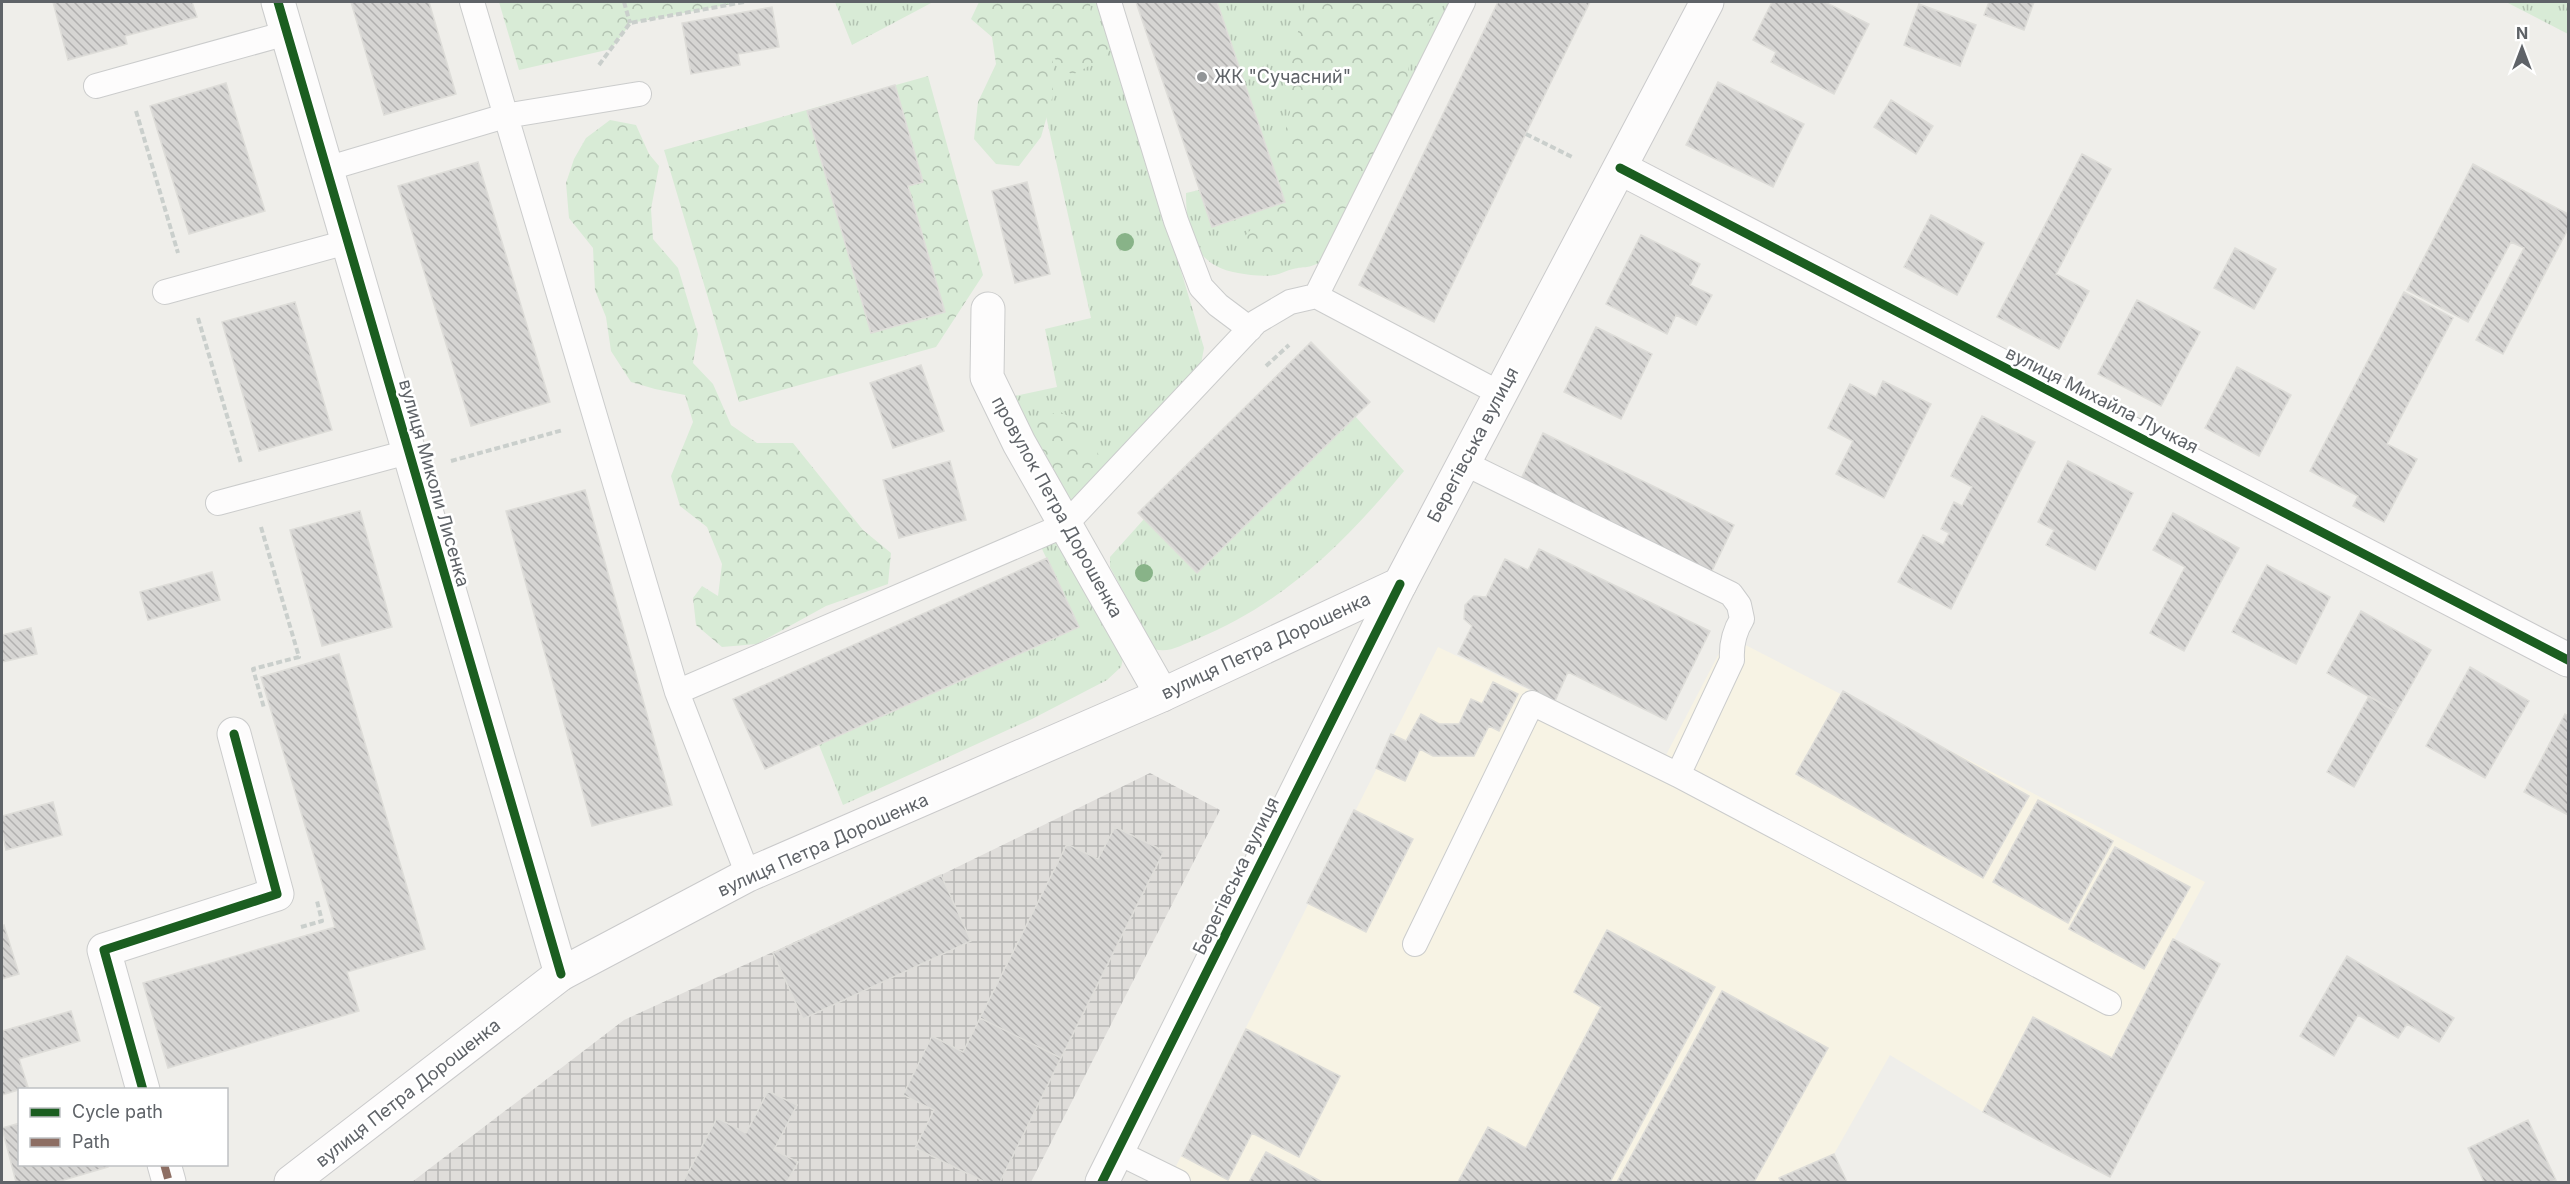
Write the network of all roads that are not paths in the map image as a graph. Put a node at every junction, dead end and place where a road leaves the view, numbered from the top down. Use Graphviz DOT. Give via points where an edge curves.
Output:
graph roads {
  1 [pos="278,2"];
  2 [pos="472,2"];
  3 [pos="1109,2"];
  4 [pos="1463,2"];
  5 [pos="1707,2"];
  6 [pos="287,33"];
  7 [pos="96,86"];
  8 [pos="639,94"];
  9 [pos="505,116"];
  10 [pos="326,168"];
  11 [pos="1620,168"];
  12 [pos="347,242"];
  13 [pos="165,292"];
  14 [pos="1322,299"];
  15 [pos="988,309"];
  16 [pos="1250,329"];
  17 [pos="1500,394"];
  18 [pos="411,462"];
  19 [pos="1464,464"];
  20 [pos="218,503"];
  21 [pos="1065,525"];
  22 [pos="1400,584"];
  23 [pos="2568,660"];
  24 [pos="677,692"];
  25 [pos="1162,695"];
  26 [pos="234,734"];
  27 [pos="1678,775"];
  28 [pos="748,875"];
  29 [pos="1415,944"];
  30 [pos="561,974"];
  31 [pos="2109,1003"];
  32 [pos="143,1088"];
  33 [pos="1117,1152"];
  34 [pos="165,1166"];
  35 [pos="169,1182"];
  36 [pos="291,1182"];
  37 [pos="1102,1182"];
  38 [pos="1178,1182"];
  1 -- 6 [label="street, вулиця Миколи Лисенка"];
  2 -- 9 [label="lane"];
  3 -- 16 [label="lane" via="1176,221 1201,287"];
  4 -- 14 [label="lane"];
  5 -- 11 [label="street, Берегівська вулиця"];
  6 -- 7 [label="lane"];
  6 -- 10 [label="street, вулиця Миколи Лисенка"];
  8 -- 9 [label="lane"];
  9 -- 10 [label="lane"];
  9 -- 24 [label="lane"];
  10 -- 12 [label="street, вулиця Миколи Лисенка"];
  11 -- 17 [label="street, Берегівська вулиця"];
  11 -- 23 [label="street, вулиця Михайла Лучкая"];
  12 -- 13 [label="lane"];
  12 -- 18 [label="street, вулиця Миколи Лисенка"];
  14 -- 16 [label="lane" via="1290,302"];
  14 -- 17 [label="lane"];
  15 -- 21 [label="street, провулок Петра Дорошенка" via="987,376"];
  16 -- 21 [label="lane"];
  17 -- 19 [label="street, Берегівська вулиця"];
  18 -- 20 [label="lane"];
  18 -- 30 [label="street, вулиця Миколи Лисенка"];
  19 -- 22 [label="street, Берегівська вулиця"];
  19 -- 27 [label="lane" via="1731,594 1739,604 1742,619 1735,630 1732,660"];
  21 -- 24 [label="lane"];
  21 -- 25 [label="street, провулок Петра Дорошенка"];
  22 -- 25 [label="street, вулиця Петра Дорошенка"];
  22 -- 33 [label="street, Берегівська вулиця"];
  24 -- 28 [label="lane"];
  25 -- 28 [label="street, вулиця Петра Дорошенка"];
  26 -- 32 [label="street" via="277,894 104,950"];
  27 -- 29 [label="lane" via="1532,703"];
  27 -- 31 [label="lane"];
  28 -- 30 [label="street, вулиця Петра Дорошенка"];
  30 -- 36 [label="street, вулиця Петра Дорошенка"];
  33 -- 37 [label="street, Берегівська вулиця"];
  33 -- 38 [label="lane"];
  34 -- 35 [label="street"];
}
